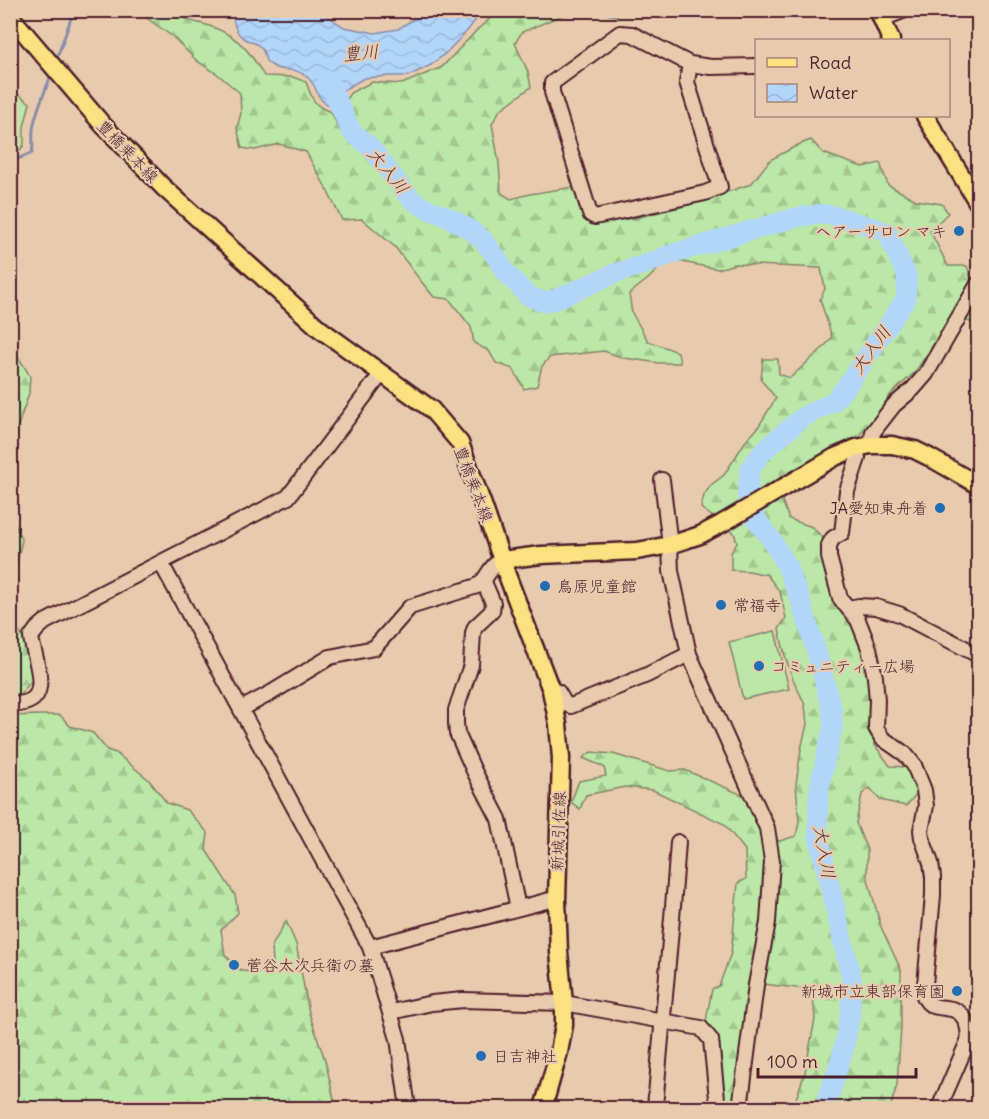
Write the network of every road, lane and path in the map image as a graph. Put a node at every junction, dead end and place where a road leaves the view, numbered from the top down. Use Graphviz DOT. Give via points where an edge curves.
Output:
graph roads {
  1 [pos="905,10"];
  2 [pos="880,15"];
  3 [pos="10,16"];
  4 [pos="891,39"];
  5 [pos="690,64"];
  6 [pos="755,66"];
  7 [pos="926,117"];
  8 [pos="978,203"];
  9 [pos="978,284"];
  10 [pos="382,373"];
  11 [pos="863,447"];
  12 [pos="662,480"];
  13 [pos="977,480"];
  14 [pos="670,545"];
  15 [pos="502,560"];
  16 [pos="161,562"];
  17 [pos="484,582"];
  18 [pos="848,608"];
  19 [pos="689,654"];
  20 [pos="978,654"];
  21 [pos="551,690"];
  22 [pos="10,705"];
  23 [pos="241,709"];
  24 [pos="678,842"];
  25 [pos="556,900"];
  26 [pos="518,908"];
  27 [pos="370,947"];
  28 [pos="564,1003"];
  29 [pos="391,1012"];
  30 [pos="662,1020"];
  31 [pos="974,1034"];
  32 [pos="408,1108"];
  33 [pos="543,1108"];
  34 [pos="655,1108"];
  35 [pos="718,1108"];
  36 [pos="740,1108"];
  37 [pos="939,1108"];
  1 -- 2 [label="street"];
  2 -- 4 [label="main road"];
  3 -- 10 [label="main road, 豊橋乗本線" via="103,125 163,187 320,329"];
  5 -- 5 [label="street" via="632,34 620,33 552,83 590,214 595,217 720,187 687,82"];
  5 -- 6 [label="street"];
  7 -- 8 [label="main road"];
  9 -- 11 [label="street" via="926,374 894,405"];
  10 -- 15 [label="main road, 豊橋乗本線" via="431,409 460,443"];
  10 -- 16 [label="street" via="288,497"];
  11 -- 13 [label="main road" via="892,445 915,450"];
  11 -- 14 [label="main road" via="835,458 700,535"];
  11 -- 18 [label="street" via="847,491 842,533 829,545 840,598"];
  12 -- 14 [label="street"];
  14 -- 15 [label="main road" via="637,551"];
  14 -- 19 [label="street" via="671,571"];
  15 -- 17 [label="street" via="495,563"];
  15 -- 21 [label="main road, 新城引佐線"];
  16 -- 22 [label="street" via="37,629 31,637 40,672 39,687 34,698"];
  16 -- 23 [label="street"];
  17 -- 23 [label="street" via="410,607 374,648 330,657"];
  17 -- 26 [label="street" via="493,603 492,611 472,633 471,665 456,710 457,733 499,819"];
  18 -- 20 [label="street" via="876,607 899,614"];
  18 -- 31 [label="street" via="858,620 869,648 875,677 876,728 914,765 924,790 926,806 921,830 933,877 924,996 932,1006 963,1014"];
  19 -- 21 [label="street" via="571,706"];
  19 -- 36 [label="street" via="767,828 772,861 768,922"];
  21 -- 25 [label="main road, 新城引佐線" via="561,758"];
  23 -- 27 [label="street"];
  24 -- 30 [label="street"];
  25 -- 26 [label="street"];
  25 -- 28 [label="main road, 新城引佐線"];
  26 -- 27 [label="street"];
  27 -- 29 [label="street"];
  28 -- 29 [label="street" via="463,1000"];
  28 -- 30 [label="street"];
  28 -- 33 [label="main road, 新城引佐線" via="559,1052"];
  29 -- 32 [label="street"];
  30 -- 34 [label="street"];
  30 -- 35 [label="street" via="701,1028 711,1040"];
  31 -- 37 [label="street"];
}
